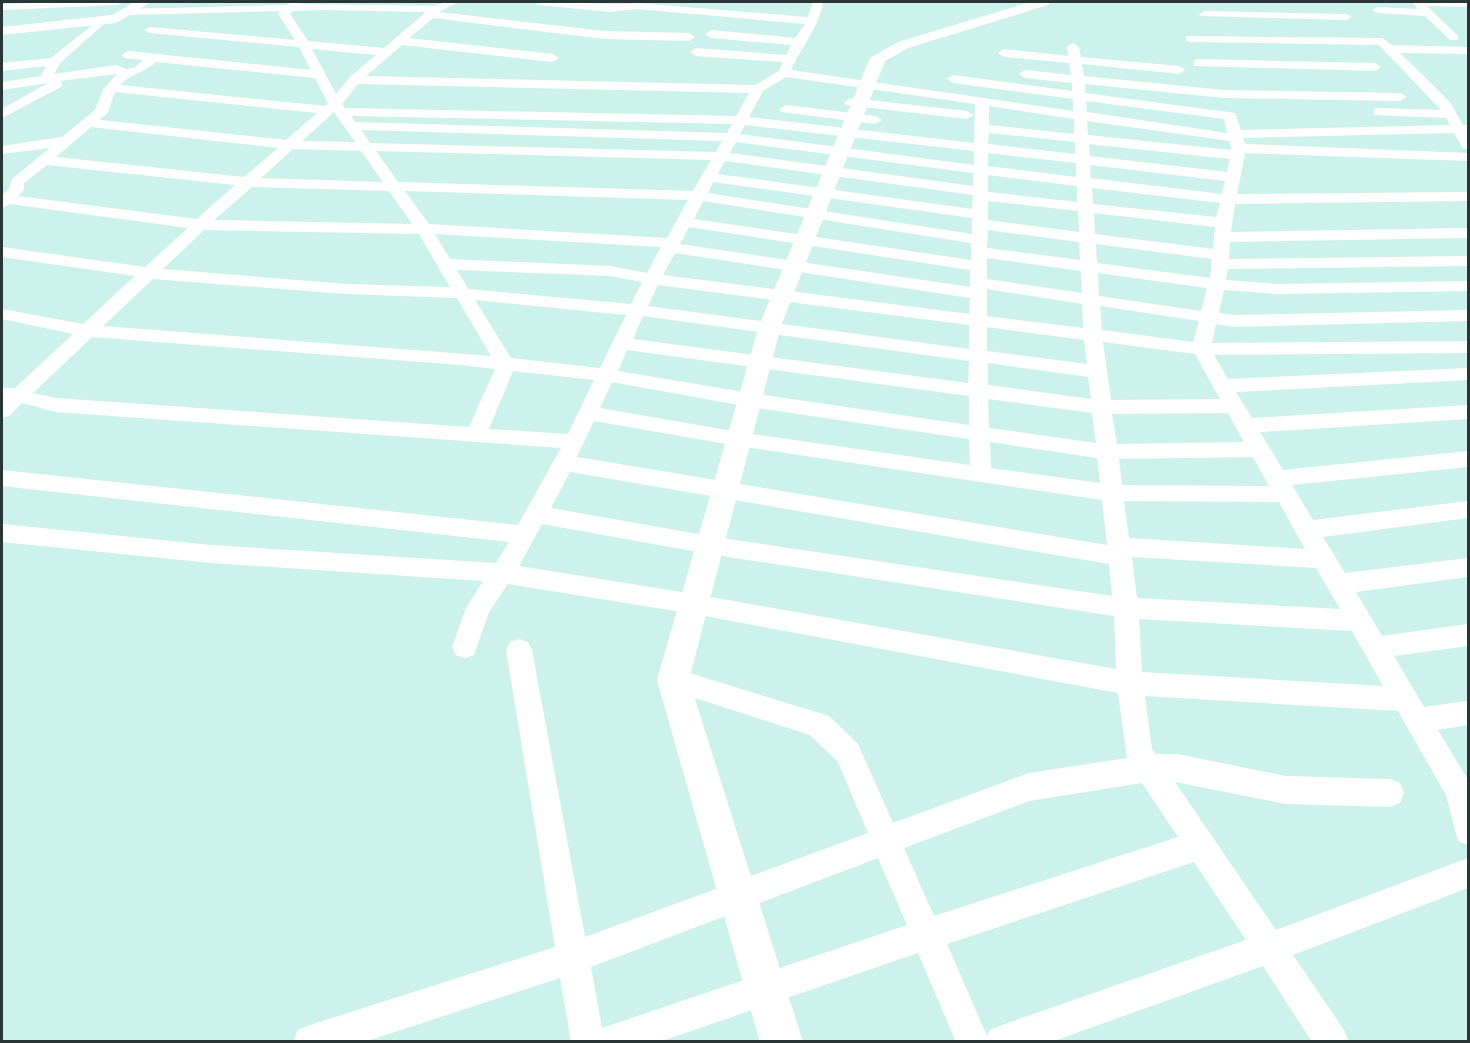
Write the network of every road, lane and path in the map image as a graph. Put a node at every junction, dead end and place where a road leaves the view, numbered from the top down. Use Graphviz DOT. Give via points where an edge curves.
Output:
graph roads {
  1 [pos="117,2"];
  2 [pos="144,2"];
  3 [pos="182,2"];
  4 [pos="453,2"];
  5 [pos="539,2"];
  6 [pos="818,2"];
  7 [pos="1043,2"];
  8 [pos="1262,2"];
  9 [pos="1417,2"];
  10 [pos="1468,4"];
  11 [pos="2,6"];
  12 [pos="290,8"];
  13 [pos="518,9"];
  14 [pos="172,10"];
  15 [pos="1378,10"];
  16 [pos="128,12"];
  17 [pos="433,12"];
  18 [pos="719,13"];
  19 [pos="1428,13"];
  20 [pos="1205,14"];
  21 [pos="648,17"];
  22 [pos="1346,17"];
  23 [pos="340,20"];
  24 [pos="813,21"];
  25 [pos="1273,21"];
  26 [pos="100,22"];
  27 [pos="501,22"];
  28 [pos="395,24"];
  29 [pos="1182,25"];
  30 [pos="417,26"];
  31 [pos="1356,28"];
  32 [pos="2,32"];
  33 [pos="1456,32"];
  34 [pos="711,34"];
  35 [pos="689,37"];
  36 [pos="1190,38"];
  37 [pos="1283,38"];
  38 [pos="139,43"];
  39 [pos="304,45"];
  40 [pos="394,46"];
  41 [pos="471,49"];
  42 [pos="1391,49"];
  43 [pos="1468,50"];
  44 [pos="696,52"];
  45 [pos="1292,52"];
  46 [pos="1004,53"];
  47 [pos="1361,54"];
  48 [pos="553,58"];
  49 [pos="791,58"];
  50 [pos="152,59"];
  51 [pos="55,61"];
  52 [pos="2,67"];
  53 [pos="1375,67"];
  54 [pos="1179,70"];
  55 [pos="120,71"];
  56 [pos="1302,73"];
  57 [pos="1021,74"];
  58 [pos="320,75"];
  59 [pos="1212,76"];
  60 [pos="65,77"];
  61 [pos="953,79"];
  62 [pos="45,80"];
  63 [pos="354,80"];
  64 [pos="2,86"];
  65 [pos="110,88"];
  66 [pos="780,94"];
  67 [pos="1324,95"];
  68 [pos="1400,97"];
  69 [pos="756,103"];
  70 [pos="335,109"];
  71 [pos="1078,110"];
  72 [pos="1336,111"];
  73 [pos="1379,112"];
  74 [pos="2,114"];
  75 [pos="1452,114"];
  76 [pos="889,122"];
  77 [pos="89,123"];
  78 [pos="351,126"];
  79 [pos="982,126"];
  80 [pos="924,127"];
  81 [pos="1466,136"];
  82 [pos="731,137"];
  83 [pos="69,140"];
  84 [pos="842,141"];
  85 [pos="1236,144"];
  86 [pos="289,145"];
  87 [pos="365,146"];
  88 [pos="2,150"];
  89 [pos="720,156"];
  90 [pos="1468,157"];
  91 [pos="44,160"];
  92 [pos="981,170"];
  93 [pos="708,177"];
  94 [pos="1233,177"];
  95 [pos="9,182"];
  96 [pos="248,182"];
  97 [pos="393,185"];
  98 [pos="981,194"];
  99 [pos="698,196"];
  100 [pos="1468,197"];
  101 [pos="1228,199"];
  102 [pos="4,201"];
  103 [pos="1084,208"];
  104 [pos="684,222"];
  105 [pos="200,225"];
  106 [pos="424,229"];
  107 [pos="1468,233"];
  108 [pos="1086,237"];
  109 [pos="805,240"];
  110 [pos="671,245"];
  111 [pos="2,252"];
  112 [pos="980,253"];
  113 [pos="1221,253"];
  114 [pos="1468,261"];
  115 [pos="443,264"];
  116 [pos="794,267"];
  117 [pos="1088,267"];
  118 [pos="148,273"];
  119 [pos="652,279"];
  120 [pos="1468,286"];
  121 [pos="460,293"];
  122 [pos="783,294"];
  123 [pos="1090,299"];
  124 [pos="636,310"];
  125 [pos="2,314"];
  126 [pos="1468,316"];
  127 [pos="1207,317"];
  128 [pos="976,321"];
  129 [pos="770,326"];
  130 [pos="87,331"];
  131 [pos="1093,336"];
  132 [pos="621,343"];
  133 [pos="1468,347"];
  134 [pos="1201,349"];
  135 [pos="978,357"];
  136 [pos="760,361"];
  137 [pos="506,366"];
  138 [pos="1097,372"];
  139 [pos="1468,374"];
  140 [pos="606,375"];
  141 [pos="1223,386"];
  142 [pos="10,393"];
  143 [pos="979,393"];
  144 [pos="750,399"];
  145 [pos="1234,406"];
  146 [pos="1102,407"];
  147 [pos="2,411"];
  148 [pos="1468,412"];
  149 [pos="588,413"];
  150 [pos="1246,426"];
  151 [pos="980,432"];
  152 [pos="475,436"];
  153 [pos="738,439"];
  154 [pos="574,442"];
  155 [pos="1259,449"];
  156 [pos="1107,452"];
  157 [pos="1468,459"];
  158 [pos="564,463"];
  159 [pos="981,474"];
  160 [pos="2,478"];
  161 [pos="1281,487"];
  162 [pos="724,490"];
  163 [pos="1112,493"];
  164 [pos="1468,509"];
  165 [pos="536,514"];
  166 [pos="1306,530"];
  167 [pos="2,533"];
  168 [pos="524,535"];
  169 [pos="709,545"];
  170 [pos="1120,552"];
  171 [pos="1324,559"];
  172 [pos="1468,567"];
  173 [pos="502,573"];
  174 [pos="1338,584"];
  175 [pos="694,604"];
  176 [pos="1126,608"];
  177 [pos="1360,621"];
  178 [pos="1468,634"];
  179 [pos="465,647"];
  180 [pos="1376,648"];
  181 [pos="519,650"];
  182 [pos="673,680"];
  183 [pos="1130,683"];
  184 [pos="1411,709"];
  185 [pos="1468,713"];
  186 [pos="1149,768"];
  187 [pos="1464,792"];
  188 [pos="1390,793"];
  189 [pos="1468,831"];
  190 [pos="886,839"];
  191 [pos="1201,845"];
  192 [pos="1468,873"];
  193 [pos="738,895"];
  194 [pos="928,935"];
  195 [pos="1269,948"];
  196 [pos="573,958"];
  197 [pos="765,987"];
  198 [pos="310,1041"];
  199 [pos="588,1041"];
  200 [pos="610,1041"];
  201 [pos="782,1041"];
  202 [pos="973,1041"];
  203 [pos="1002,1041"];
  204 [pos="1332,1041"];
  1 -- 11 [label="street"];
  2 -- 16 [label="street"];
  3 -- 14 [label="street"];
  4 -- 17 [label="street"];
  5 -- 18 [label="street"];
  6 -- 24 [label="street"];
  7 -- 84 [label="street" via="886,52 878,58"];
  8 -- 25 [label="street"];
  9 -- 10 [label="street"];
  9 -- 19 [label="street"];
  12 -- 14 [label="street"];
  12 -- 17 [label="street"];
  12 -- 23 [label="street"];
  12 -- 39 [label="street"];
  13 -- 27 [label="street"];
  14 -- 16 [label="street"];
  14 -- 38 [label="street"];
  15 -- 19 [label="street"];
  16 -- 26 [label="street"];
  17 -- 27 [label="street"];
  17 -- 30 [label="street"];
  18 -- 21 [label="street" via="714,23"];
  18 -- 24 [label="street"];
  19 -- 33 [label="street" via="1441,26"];
  20 -- 25 [label="street"];
  22 -- 25 [label="street"];
  24 -- 49 [label="street"];
  25 -- 29 [label="street"];
  25 -- 31 [label="street"];
  25 -- 37 [label="street"];
  26 -- 32 [label="street"];
  26 -- 51 [label="street"];
  27 -- 35 [label="street" via="604,35"];
  27 -- 41 [label="street"];
  28 -- 30 [label="street"];
  30 -- 40 [label="street"];
  34 -- 49 [label="street"];
  36 -- 37 [label="street"];
  37 -- 42 [label="street" via="1382,42"];
  37 -- 45 [label="street"];
  38 -- 39 [label="street"];
  38 -- 50 [label="street"];
  38 -- 55 [label="street"];
  39 -- 40 [label="street"];
  39 -- 58 [label="street"];
  40 -- 41 [label="street"];
  40 -- 63 [label="street"];
  41 -- 48 [label="street"];
  42 -- 43 [label="street"];
  42 -- 75 [label="street"];
  44 -- 49 [label="street"];
  45 -- 47 [label="street"];
  45 -- 56 [label="street"];
  45 -- 56 [label="street" via="1197,57"];
  46 -- 71 [label="street"];
  49 -- 69 [label="street"];
  49 -- 84 [label="street"];
  50 -- 55 [label="street" via="138,71"];
  50 -- 58 [label="street"];
  51 -- 52 [label="street"];
  51 -- 62 [label="street"];
  53 -- 56 [label="street"];
  54 -- 71 [label="street"];
  55 -- 60 [label="street"];
  55 -- 65 [label="street"];
  56 -- 59 [label="street"];
  56 -- 67 [label="street"];
  57 -- 71 [label="street"];
  58 -- 70 [label="street"];
  60 -- 62 [label="street"];
  60 -- 74 [label="street" via="48,91"];
  61 -- 71 [label="street"];
  62 -- 64 [label="street"];
  63 -- 69 [label="street"];
  63 -- 70 [label="street"];
  65 -- 70 [label="street"];
  65 -- 77 [label="street" via="101,112"];
  66 -- 69 [label="street"];
  67 -- 68 [label="street"];
  67 -- 71 [label="street" via="1224,94"];
  67 -- 72 [label="street"];
  69 -- 70 [label="street"];
  69 -- 82 [label="street"];
  69 -- 84 [label="street"];
  69 -- 84 [label="street"];
  70 -- 78 [label="street"];
  70 -- 86 [label="street"];
  71 -- 79 [label="street"];
  71 -- 79 [label="street"];
  71 -- 79 [label="street"];
  71 -- 85 [label="street"];
  71 -- 85 [label="street"];
  71 -- 85 [label="street" via="1230,116"];
  71 -- 92 [label="street"];
  71 -- 94 [label="street"];
  71 -- 101 [label="street"];
  71 -- 103 [label="street"];
  73 -- 75 [label="street"];
  75 -- 81 [label="street"];
  76 -- 84 [label="street"];
  77 -- 83 [label="street"];
  77 -- 86 [label="street"];
  78 -- 82 [label="street"];
  78 -- 87 [label="street"];
  79 -- 80 [label="street"];
  79 -- 84 [label="street"];
  79 -- 84 [label="street"];
  79 -- 92 [label="street"];
  81 -- 85 [label="street"];
  82 -- 84 [label="street"];
  82 -- 89 [label="street"];
  83 -- 88 [label="street"];
  83 -- 91 [label="street"];
  84 -- 89 [label="street"];
  84 -- 92 [label="street"];
  84 -- 93 [label="street"];
  84 -- 98 [label="street"];
  84 -- 99 [label="street"];
  84 -- 109 [label="street"];
  84 -- 112 [label="street"];
  84 -- 112 [label="street"];
  85 -- 90 [label="street"];
  85 -- 94 [label="street"];
  86 -- 87 [label="street"];
  86 -- 96 [label="street"];
  87 -- 89 [label="street"];
  87 -- 97 [label="street"];
  89 -- 93 [label="street"];
  91 -- 95 [label="street"];
  91 -- 96 [label="street"];
  92 -- 98 [label="street"];
  93 -- 99 [label="street"];
  94 -- 101 [label="street"];
  95 -- 102 [label="street" via="16,190"];
  96 -- 97 [label="street"];
  96 -- 105 [label="street"];
  97 -- 99 [label="street"];
  97 -- 106 [label="street"];
  98 -- 103 [label="street"];
  98 -- 112 [label="street"];
  99 -- 104 [label="street"];
  100 -- 101 [label="street"];
  101 -- 113 [label="street"];
  102 -- 105 [label="street"];
  103 -- 108 [label="street"];
  103 -- 113 [label="street"];
  104 -- 109 [label="street"];
  104 -- 110 [label="street"];
  105 -- 106 [label="street"];
  105 -- 118 [label="street"];
  106 -- 110 [label="street"];
  106 -- 115 [label="street"];
  107 -- 113 [label="street"];
  108 -- 112 [label="street"];
  108 -- 113 [label="street"];
  108 -- 117 [label="street"];
  109 -- 112 [label="street"];
  109 -- 116 [label="street"];
  110 -- 116 [label="street"];
  110 -- 119 [label="street"];
  111 -- 118 [label="street"];
  112 -- 116 [label="street"];
  112 -- 117 [label="street"];
  112 -- 123 [label="street"];
  112 -- 128 [label="street"];
  113 -- 114 [label="street"];
  113 -- 117 [label="street"];
  113 -- 120 [label="street" via="1278,289"];
  113 -- 127 [label="street"];
  115 -- 119 [label="street" via="610,271"];
  115 -- 121 [label="street"];
  116 -- 122 [label="street"];
  117 -- 123 [label="street"];
  118 -- 121 [label="street" via="346,289"];
  118 -- 130 [label="street"];
  119 -- 122 [label="street"];
  119 -- 124 [label="street"];
  121 -- 124 [label="street"];
  121 -- 137 [label="street"];
  122 -- 128 [label="street"];
  122 -- 129 [label="street"];
  123 -- 127 [label="street"];
  123 -- 131 [label="street"];
  124 -- 129 [label="street"];
  124 -- 132 [label="street"];
  125 -- 130 [label="street"];
  126 -- 127 [label="street" via="1234,321"];
  127 -- 134 [label="street"];
  128 -- 131 [label="street"];
  128 -- 135 [label="street"];
  129 -- 135 [label="street"];
  129 -- 136 [label="street"];
  130 -- 137 [label="street" via="461,359"];
  130 -- 142 [label="street"];
  131 -- 134 [label="street"];
  131 -- 138 [label="street"];
  132 -- 136 [label="street"];
  132 -- 140 [label="street"];
  133 -- 134 [label="street"];
  134 -- 141 [label="street"];
  135 -- 138 [label="street"];
  135 -- 143 [label="street"];
  136 -- 143 [label="street"];
  136 -- 144 [label="street"];
  137 -- 140 [label="street"];
  137 -- 152 [label="street"];
  138 -- 146 [label="street"];
  139 -- 141 [label="street"];
  140 -- 144 [label="street"];
  140 -- 149 [label="street"];
  141 -- 145 [label="street"];
  142 -- 147 [label="street"];
  142 -- 152 [label="street" via="56,405"];
  143 -- 146 [label="street"];
  143 -- 151 [label="street"];
  144 -- 151 [label="street"];
  144 -- 153 [label="street"];
  145 -- 146 [label="street"];
  145 -- 150 [label="street"];
  146 -- 156 [label="street"];
  148 -- 150 [label="street"];
  149 -- 153 [label="street"];
  149 -- 154 [label="street"];
  150 -- 155 [label="street"];
  151 -- 156 [label="street"];
  151 -- 159 [label="street"];
  152 -- 154 [label="street"];
  153 -- 159 [label="street"];
  153 -- 162 [label="street"];
  154 -- 158 [label="street"];
  155 -- 156 [label="street"];
  155 -- 161 [label="street"];
  156 -- 163 [label="street"];
  157 -- 161 [label="street"];
  158 -- 162 [label="street"];
  158 -- 165 [label="street"];
  159 -- 163 [label="street"];
  160 -- 168 [label="street"];
  161 -- 163 [label="street"];
  161 -- 166 [label="street"];
  162 -- 169 [label="street"];
  162 -- 170 [label="street"];
  163 -- 170 [label="street"];
  164 -- 166 [label="street"];
  165 -- 168 [label="street"];
  165 -- 169 [label="street"];
  166 -- 171 [label="street"];
  167 -- 173 [label="street" via="211,554"];
  168 -- 173 [label="street"];
  169 -- 175 [label="street"];
  169 -- 176 [label="street"];
  170 -- 171 [label="street"];
  170 -- 176 [label="street"];
  171 -- 174 [label="street"];
  172 -- 174 [label="street"];
  173 -- 175 [label="street"];
  173 -- 179 [label="street" via="478,608"];
  174 -- 177 [label="street"];
  175 -- 182 [label="street"];
  175 -- 183 [label="street"];
  176 -- 177 [label="street"];
  176 -- 183 [label="street"];
  177 -- 180 [label="street"];
  178 -- 180 [label="street"];
  180 -- 184 [label="street"];
  181 -- 196 [label="street"];
  182 -- 190 [label="street" via="819,725 848,753"];
  182 -- 193 [label="street"];
  183 -- 184 [label="street"];
  183 -- 186 [label="street" via="1139,753"];
  184 -- 185 [label="street"];
  184 -- 187 [label="street"];
  186 -- 188 [label="street" via="1177,768 1286,790"];
  186 -- 190 [label="street" via="1029,788"];
  186 -- 191 [label="street"];
  187 -- 189 [label="street"];
  190 -- 193 [label="street"];
  190 -- 194 [label="street"];
  191 -- 194 [label="street"];
  191 -- 195 [label="street"];
  192 -- 195 [label="street"];
  193 -- 196 [label="street"];
  193 -- 197 [label="street"];
  194 -- 197 [label="street"];
  194 -- 202 [label="street"];
  195 -- 203 [label="street"];
  195 -- 204 [label="street"];
  196 -- 198 [label="street"];
  196 -- 199 [label="street"];
  197 -- 200 [label="street"];
  197 -- 201 [label="street"];
}
